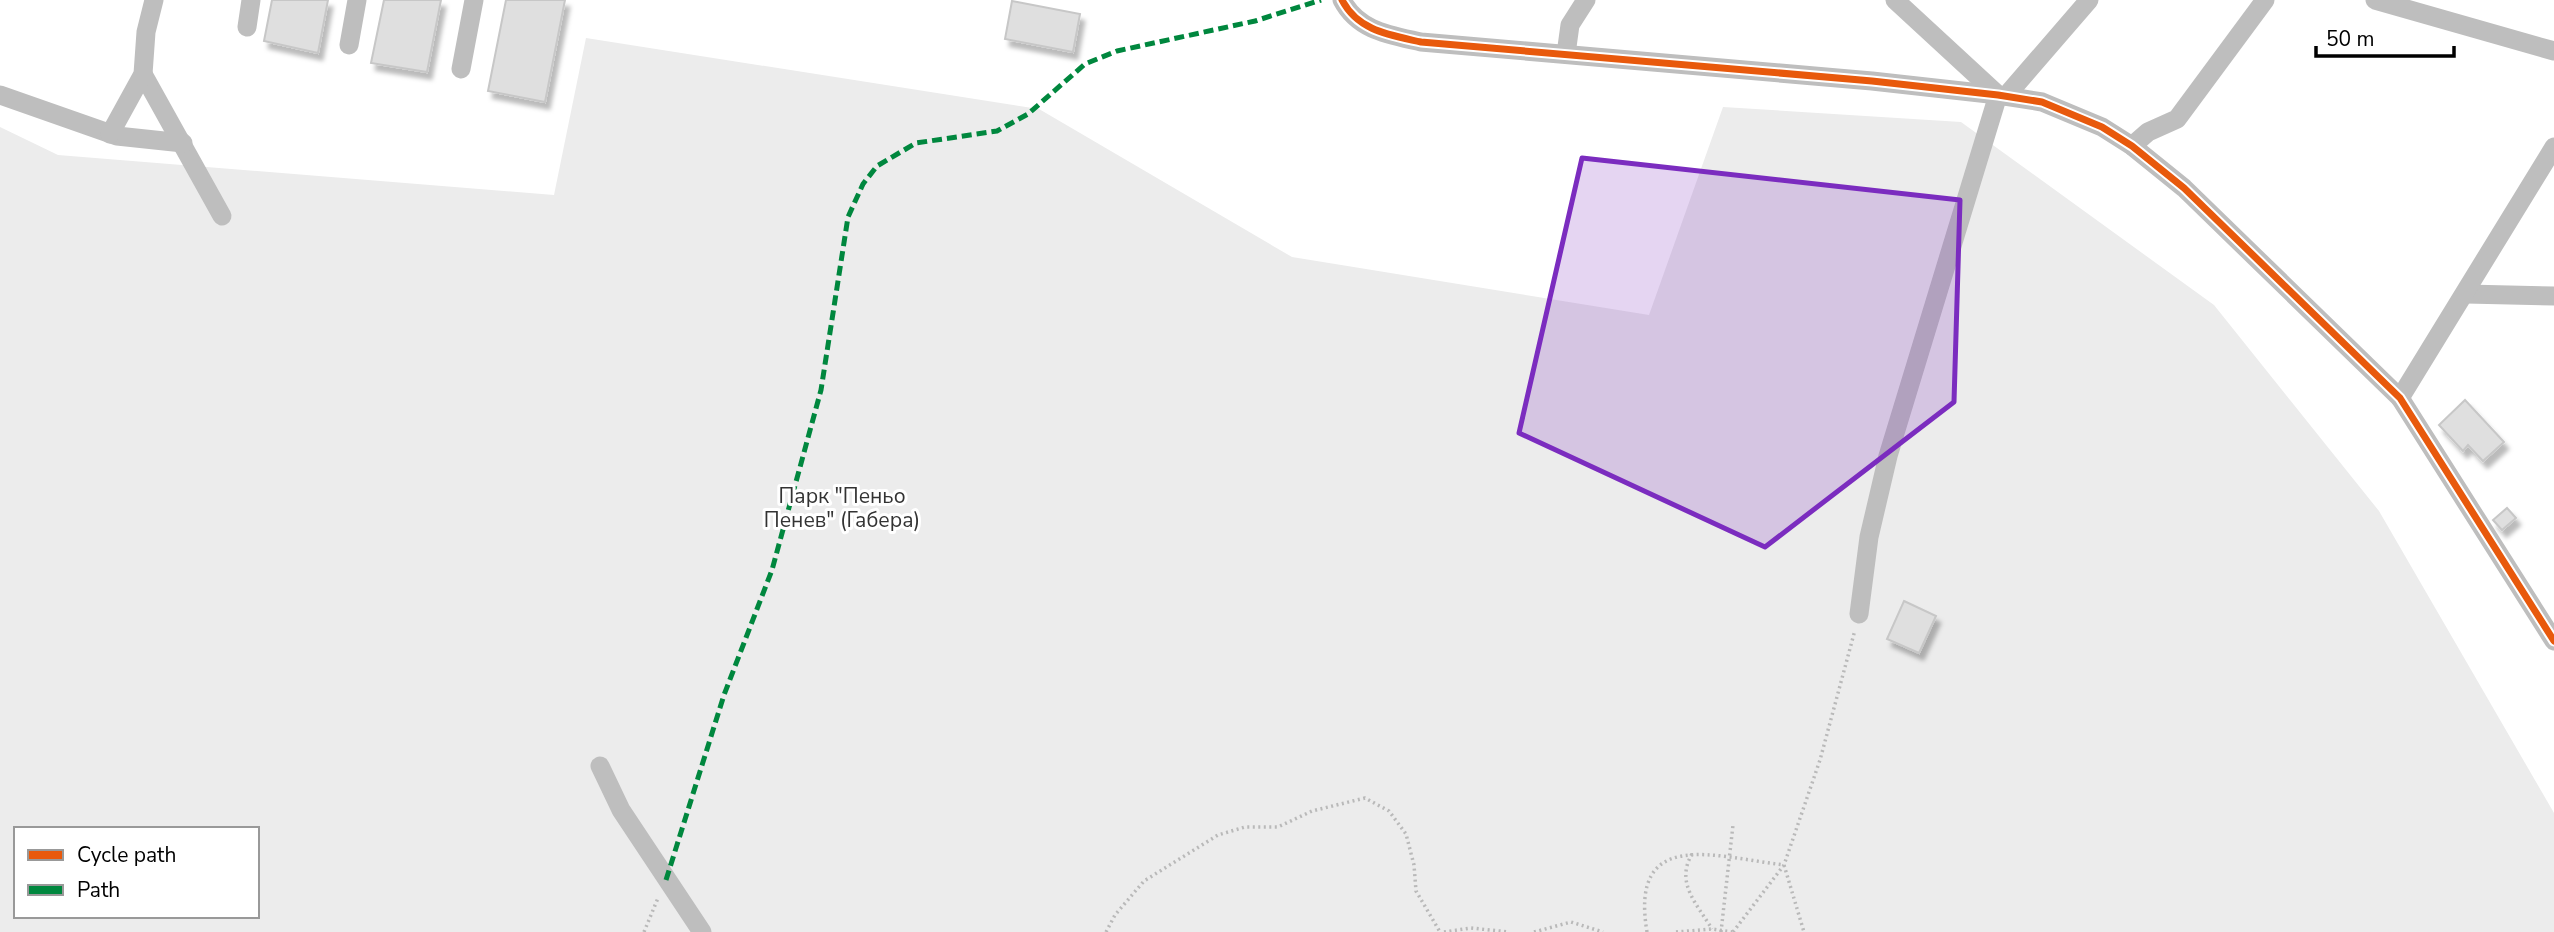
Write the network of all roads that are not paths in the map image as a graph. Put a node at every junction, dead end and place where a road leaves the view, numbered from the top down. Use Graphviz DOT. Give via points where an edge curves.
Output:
graph roads {
  1 [pos="154,0"];
  2 [pos="251,0"];
  3 [pos="357,0"];
  4 [pos="474,0"];
  5 [pos="1342,0"];
  6 [pos="1586,0"];
  7 [pos="1895,0"];
  8 [pos="2089,0"];
  9 [pos="2265,0"];
  10 [pos="2375,0"];
  11 [pos="247,27"];
  12 [pos="349,45"];
  13 [pos="2554,51"];
  14 [pos="1566,54"];
  15 [pos="461,69"];
  16 [pos="143,74"];
  17 [pos="0,95"];
  18 [pos="2002,96"];
  19 [pos="110,134"];
  20 [pos="183,143"];
  21 [pos="2132,146"];
  22 [pos="2554,147"];
  23 [pos="222,216"];
  24 [pos="2466,294"];
  25 [pos="2554,296"];
  26 [pos="2400,398"];
  27 [pos="1860,614"];
  28 [pos="2554,641"];
  29 [pos="600,766"];
  30 [pos="702,932"];
  1 -- 16 [label="street"];
  2 -- 11 [label="street"];
  3 -- 12 [label="street"];
  4 -- 15 [label="street"];
  5 -- 14 [label="street" via="1364,25 1421,42"];
  6 -- 14 [label="street" via="1570,26"];
  7 -- 18 [label="street"];
  8 -- 18 [label="street"];
  9 -- 21 [label="street" via="2177,120 2148,132"];
  10 -- 13 [label="street"];
  14 -- 18 [label="street"];
  16 -- 19 [label="street"];
  16 -- 20 [label="street"];
  17 -- 19 [label="street"];
  18 -- 21 [label="street" via="2072,112"];
  18 -- 27 [label="street" via="1888,456 1869,537"];
  19 -- 20 [label="street"];
  20 -- 23 [label="street"];
  21 -- 26 [label="street" via="2220,221"];
  22 -- 24 [label="street"];
  24 -- 25 [label="street"];
  24 -- 26 [label="street"];
  26 -- 28 [label="street"];
  29 -- 30 [label="street" via="621,810"];
}
